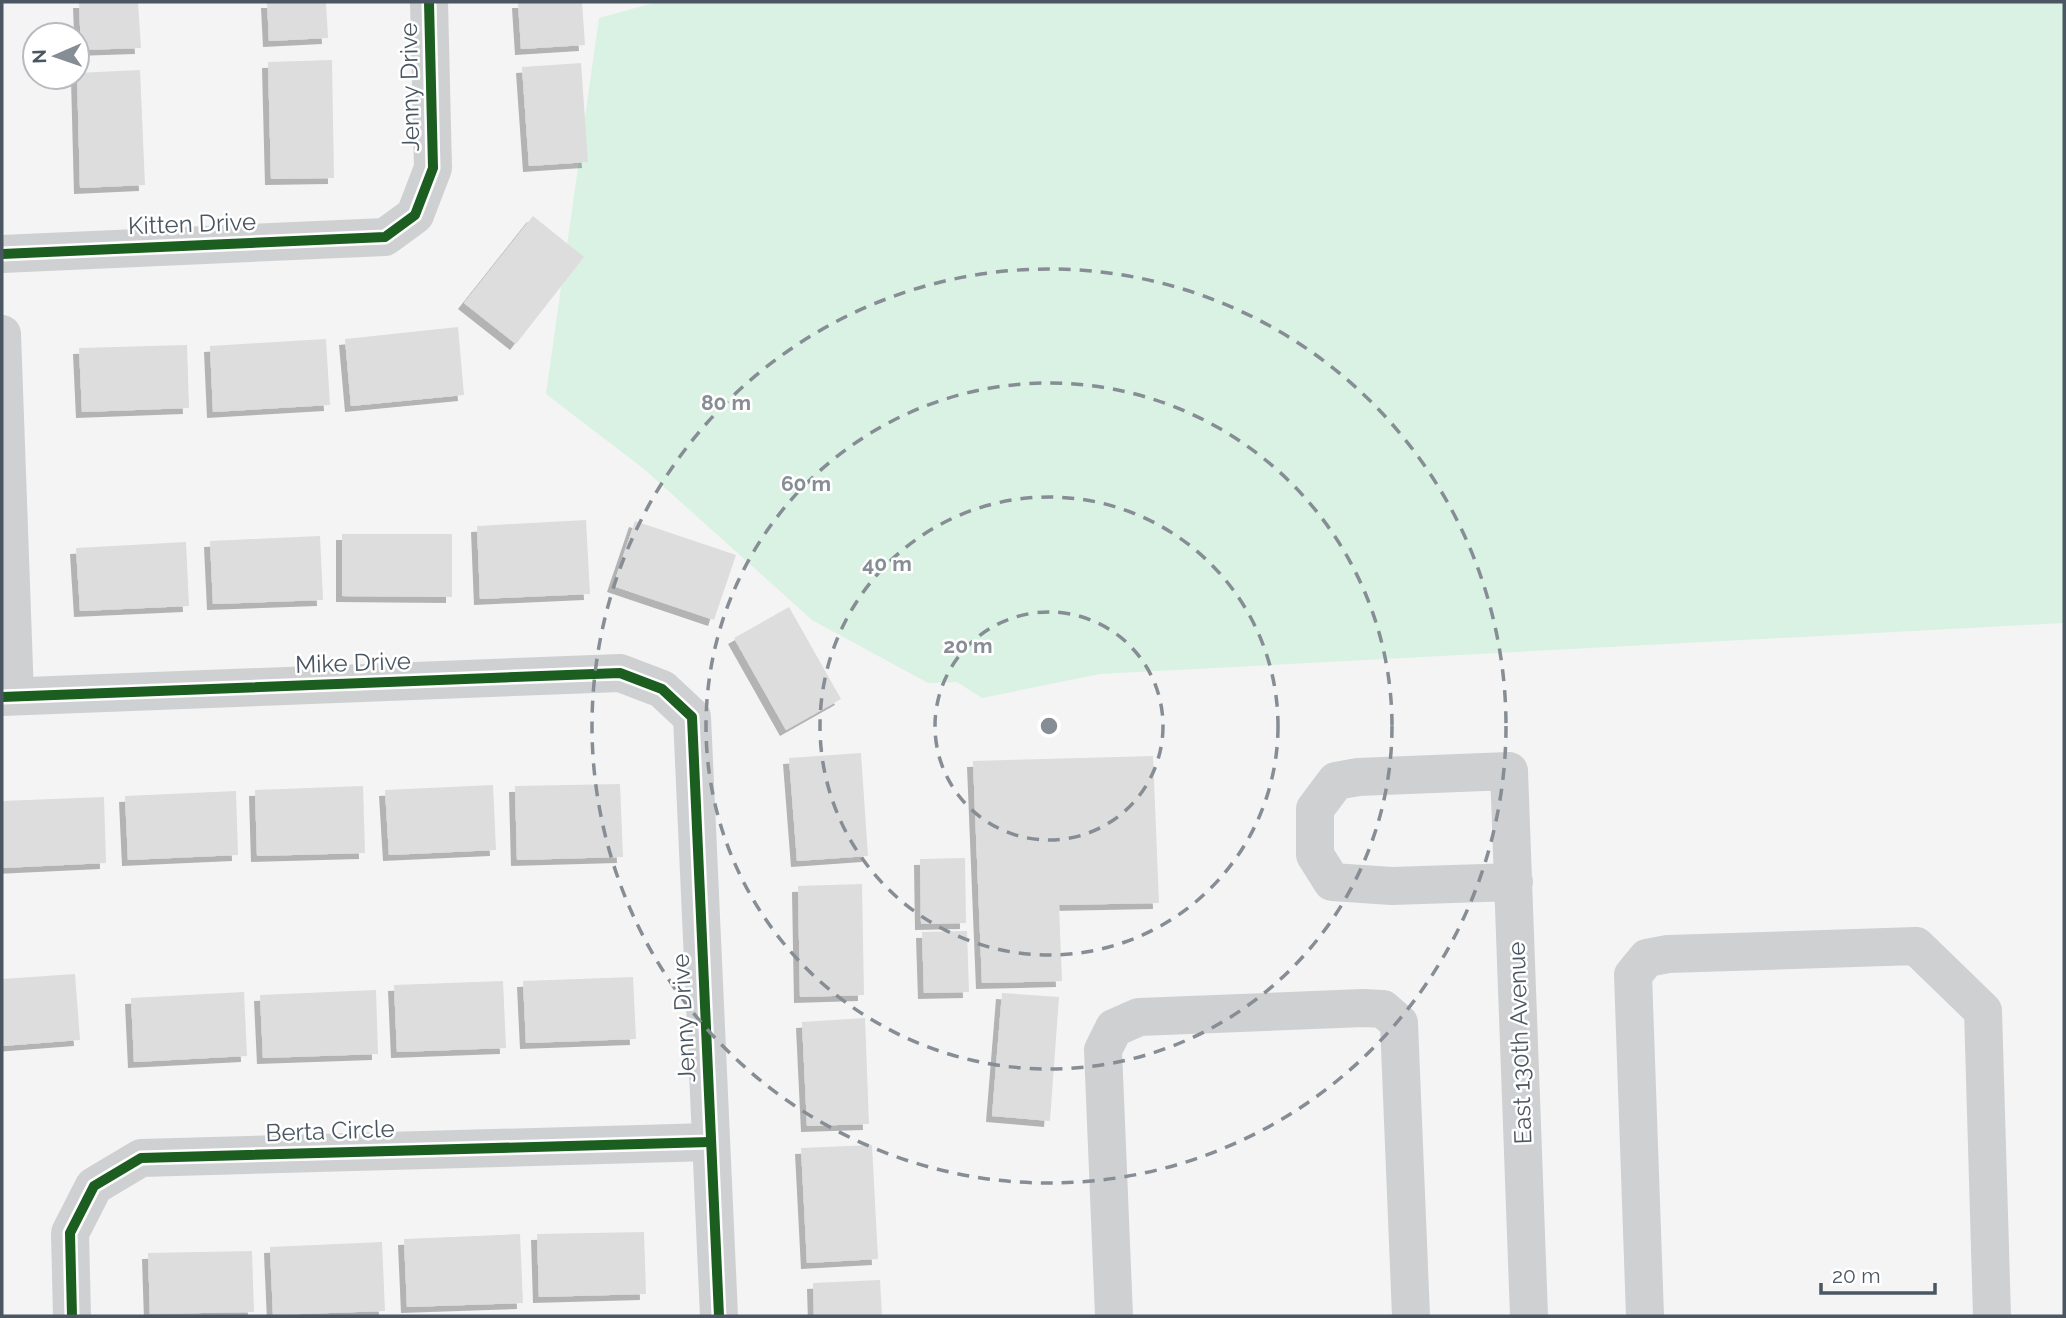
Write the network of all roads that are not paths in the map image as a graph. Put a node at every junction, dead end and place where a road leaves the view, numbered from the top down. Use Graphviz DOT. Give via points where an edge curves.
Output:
graph roads {
  1 [pos="429,2"];
  2 [pos="385,237"];
  3 [pos="2,254"];
  4 [pos="2,334"];
  5 [pos="8,696"];
  6 [pos="692,717"];
  7 [pos="1514,882"];
  8 [pos="710,1142"];
  9 [pos="72,1316"];
  10 [pos="719,1316"];
  11 [pos="1114,1316"];
  12 [pos="1411,1316"];
  13 [pos="1529,1316"];
  14 [pos="1645,1316"];
  15 [pos="1992,1316"];
  1 -- 2 [label="street, Jenny Drive" via="433,168 415,215"];
  2 -- 3 [label="street, Kitten Drive"];
  4 -- 5 [label="street"];
  5 -- 6 [label="street, Mike Drive" via="620,673 662,689"];
  6 -- 8 [label="street, Jenny Drive"];
  7 -- 7 [label="street, East 130th Avenue" via="1509,771 1336,781 1314,809 1315,855 1332,882 1359,886"];
  7 -- 13 [label="street, East 130th Avenue"];
  8 -- 9 [label="street, Berta Circle" via="141,1158 94,1186 70,1233"];
  8 -- 10 [label="street, Jenny Drive"];
  11 -- 12 [label="street" via="1103,1050 1114,1028 1139,1017 1363,1008 1383,1009 1399,1023"];
  14 -- 15 [label="street" via="1633,975 1647,958 1668,954 1916,946 1983,1011"];
}
